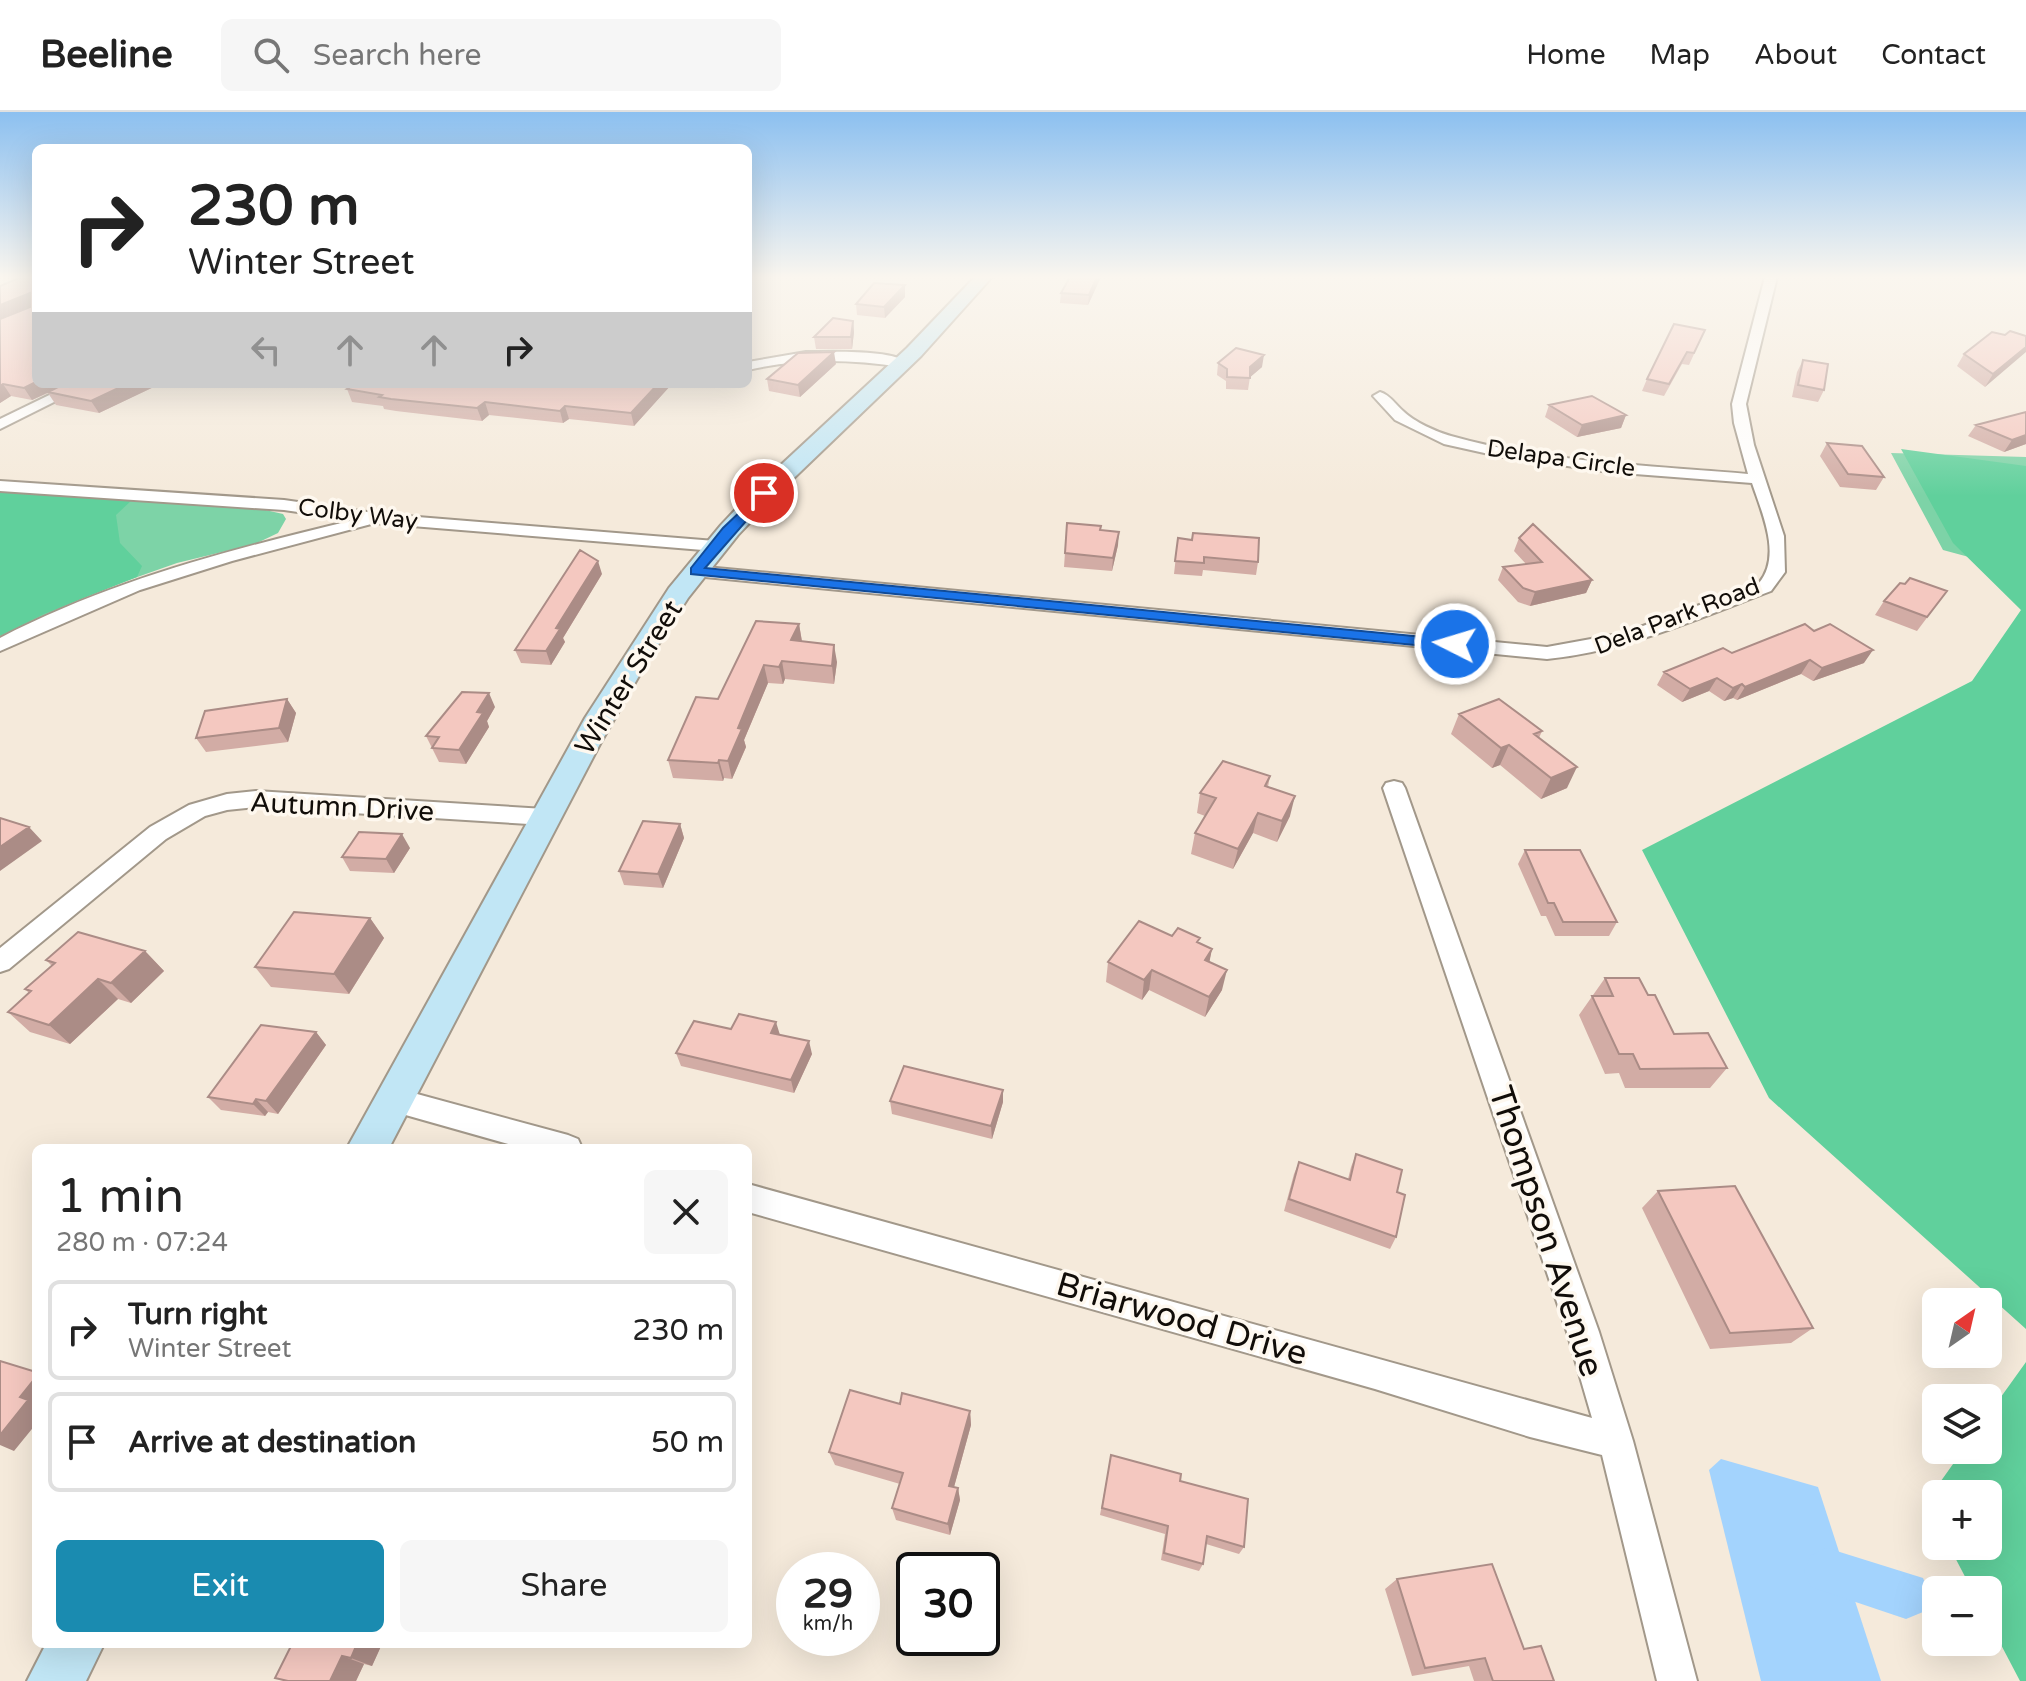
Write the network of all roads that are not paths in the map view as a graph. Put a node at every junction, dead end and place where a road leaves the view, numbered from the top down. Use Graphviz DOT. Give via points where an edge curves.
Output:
graph roads {
  1 [pos="914,350"];
  2 [pos="1753,350"];
  3 [pos="902,363"];
  4 [pos="752,365"];
  5 [pos="75,388"];
  6 [pos="1380,396"];
  7 [pos="0,425"];
  8 [pos="1757,479"];
  9 [pos="0,486"];
  10 [pos="381,519"];
  11 [pos="715,546"];
  12 [pos="695,571"];
  13 [pos="0,645"];
  14 [pos="1394,788"];
  15 [pos="545,817"];
  16 [pos="0,962"];
  17 [pos="395,1100"];
  18 [pos="369,1144"];
  19 [pos="554,1144"];
  20 [pos="752,1199"];
  21 [pos="1616,1441"];
  22 [pos="75,1648"];
  23 [pos="55,1681"];
  24 [pos="1677,1681"];
  1 -- 3 [label="street, Winter Street"];
  2 -- 8 [label="street, Dela Park Road" via="1739,423"];
  3 -- 4 [label="street" via="841,354"];
  3 -- 11 [label="street, Winter Street" via="800,455"];
  5 -- 7 [label="street"];
  6 -- 8 [label="street, Delapa Circle" via="1400,417 1444,439 1498,451"];
  8 -- 12 [label="street, Dela Park Road" via="1771,515 1778,559 1775,575 1765,587 1584,651 1516,650"];
  9 -- 10 [label="street, Colby Way" via="284,505"];
  10 -- 11 [label="street, Colby Way"];
  10 -- 13 [label="street" via="170,572 104,595"];
  11 -- 12 [label="street, Winter Street"];
  12 -- 15 [label="street, Winter Street" via="641,649"];
  14 -- 21 [label="street, Thompson Avenue"];
  15 -- 16 [label="street, Autumn Drive" via="256,799 227,802 197,810 158,833"];
  15 -- 17 [label="street, Winter Street"];
  17 -- 18 [label="street, Winter Street"];
  17 -- 19 [label="street"];
  20 -- 21 [label="street, Briarwood Drive"];
  21 -- 24 [label="street, Thompson Avenue"];
  22 -- 23 [label="street"];
}
